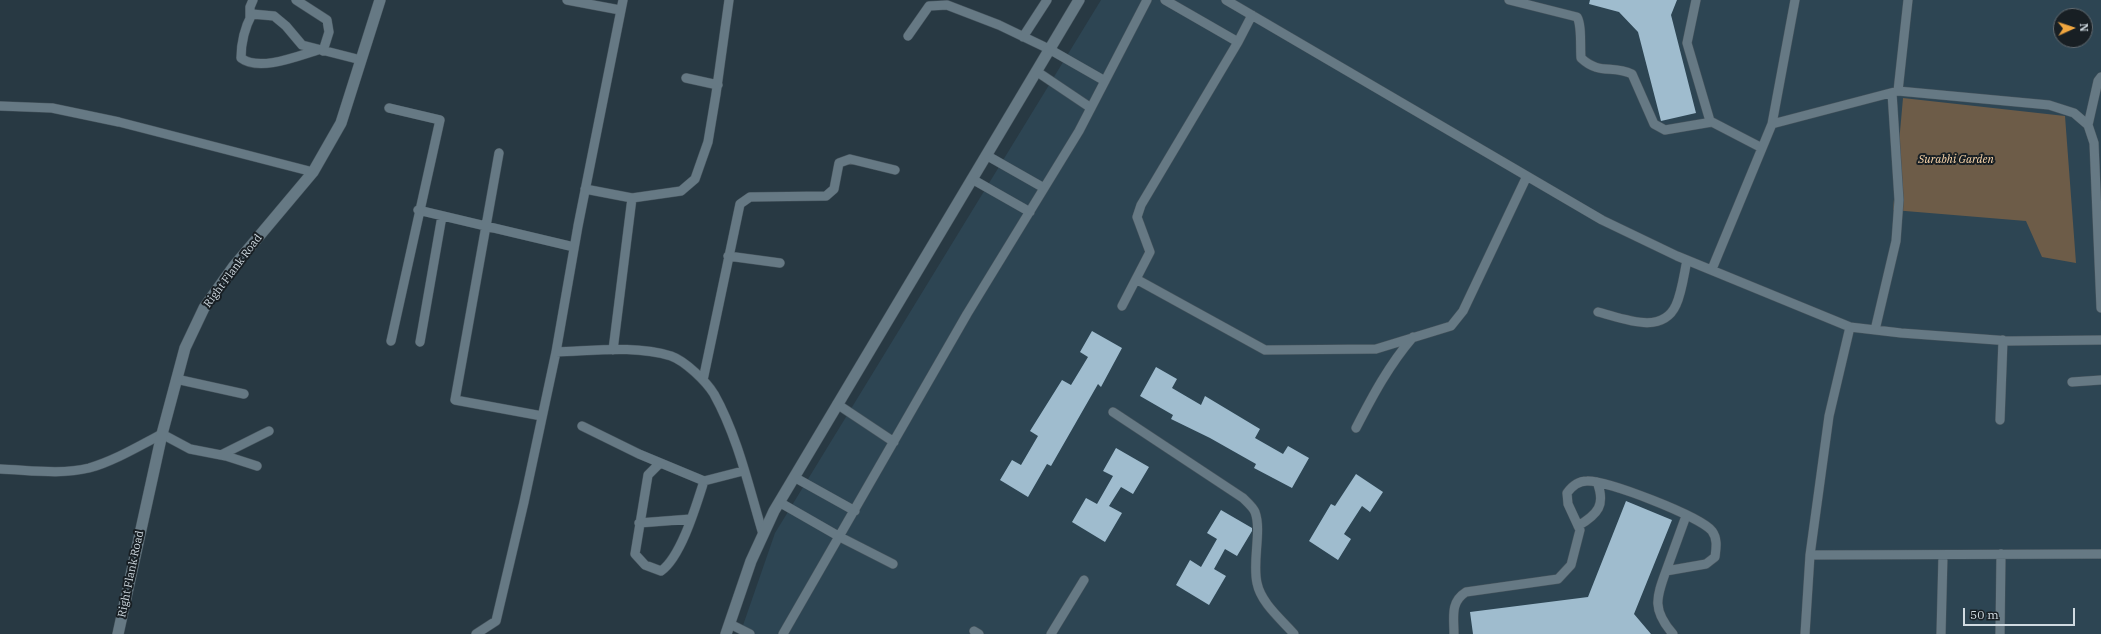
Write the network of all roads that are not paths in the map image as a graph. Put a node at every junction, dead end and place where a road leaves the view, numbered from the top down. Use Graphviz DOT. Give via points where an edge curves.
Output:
graph roads {
  1 [pos="253,0"];
  2 [pos="296,0"];
  3 [pos="380,0"];
  4 [pos="567,0"];
  5 [pos="623,0"];
  6 [pos="729,0"];
  7 [pos="1047,0"];
  8 [pos="1079,0"];
  9 [pos="1147,0"];
  10 [pos="1165,0"];
  11 [pos="1226,0"];
  12 [pos="1509,0"];
  13 [pos="1696,0"];
  14 [pos="1795,0"];
  15 [pos="1908,0"];
  16 [pos="620,10"];
  17 [pos="1252,15"];
  18 [pos="250,17"];
  19 [pos="908,36"];
  20 [pos="1023,37"];
  21 [pos="1238,42"];
  22 [pos="1049,49"];
  23 [pos="321,51"];
  24 [pos="361,60"];
  25 [pos="1036,71"];
  26 [pos="2101,77"];
  27 [pos="686,78"];
  28 [pos="1105,81"];
  29 [pos="718,86"];
  30 [pos="1895,92"];
  31 [pos="0,106"];
  32 [pos="389,108"];
  33 [pos="1091,108"];
  34 [pos="1712,122"];
  35 [pos="1772,124"];
  36 [pos="2088,125"];
  37 [pos="1762,148"];
  38 [pos="499,153"];
  39 [pos="986,155"];
  40 [pos="895,170"];
  41 [pos="312,172"];
  42 [pos="1527,176"];
  43 [pos="972,179"];
  44 [pos="1044,188"];
  45 [pos="585,189"];
  46 [pos="632,198"];
  47 [pos="418,210"];
  48 [pos="1030,212"];
  49 [pos="442,216"];
  50 [pos="485,227"];
  51 [pos="574,247"];
  52 [pos="728,256"];
  53 [pos="1688,260"];
  54 [pos="780,263"];
  55 [pos="1712,270"];
  56 [pos="1136,278"];
  57 [pos="1122,306"];
  58 [pos="2101,308"];
  59 [pos="1598,312"];
  60 [pos="1850,327"];
  61 [pos="1875,330"];
  62 [pos="1413,338"];
  63 [pos="2003,340"];
  64 [pos="2101,340"];
  65 [pos="391,341"];
  66 [pos="420,342"];
  67 [pos="612,350"];
  68 [pos="556,352"];
  69 [pos="176,379"];
  70 [pos="703,380"];
  71 [pos="2101,380"];
  72 [pos="2072,382"];
  73 [pos="244,394"];
  74 [pos="838,404"];
  75 [pos="1113,412"];
  76 [pos="542,416"];
  77 [pos="2000,420"];
  78 [pos="582,426"];
  79 [pos="1356,428"];
  80 [pos="269,431"];
  81 [pos="162,434"];
  82 [pos="894,442"];
  83 [pos="221,455"];
  84 [pos="660,463"];
  85 [pos="257,466"];
  86 [pos="0,469"];
  87 [pos="743,471"];
  88 [pos="794,477"];
  89 [pos="704,481"];
  90 [pos="1597,482"];
  91 [pos="779,502"];
  92 [pos="855,511"];
  93 [pos="1686,516"];
  94 [pos="691,518"];
  95 [pos="639,523"];
  96 [pos="1578,526"];
  97 [pos="763,534"];
  98 [pos="840,537"];
  99 [pos="1943,554"];
  100 [pos="2001,554"];
  101 [pos="2101,554"];
  102 [pos="1810,555"];
  103 [pos="893,564"];
  104 [pos="1666,571"];
  105 [pos="1084,580"];
  106 [pos="728,629"];
  107 [pos="118,634"];
  108 [pos="476,634"];
  109 [pos="750,634"];
  110 [pos="783,634"];
  111 [pos="1051,634"];
  112 [pos="1294,634"];
  113 [pos="1454,634"];
  114 [pos="1673,634"];
  115 [pos="1805,634"];
  116 [pos="1941,634"];
  117 [pos="2000,634"];
  1 -- 18 [label="lane"];
  2 -- 23 [label="lane" via="327,20 329,32"];
  3 -- 24 [label="street, Right Flank Road"];
  4 -- 16 [label="lane"];
  5 -- 16 [label="lane"];
  6 -- 29 [label="lane"];
  7 -- 20 [label="lane"];
  8 -- 22 [label="street"];
  9 -- 28 [label="lane"];
  10 -- 21 [label="lane"];
  11 -- 17 [label="lane"];
  12 -- 34 [label="lane" via="1577,16 1580,23 1581,58 1600,70 1621,69 1632,74 1654,124 1664,130"];
  13 -- 34 [label="lane" via="1686,43"];
  14 -- 35 [label="lane"];
  15 -- 30 [label="lane"];
  16 -- 45 [label="lane"];
  17 -- 21 [label="lane"];
  17 -- 42 [label="lane"];
  18 -- 23 [label="lane" via="252,14 274,16 302,45"];
  18 -- 23 [label="lane" via="241,43 241,58 248,63 286,60"];
  19 -- 20 [label="lane" via="929,6 947,5"];
  20 -- 22 [label="lane"];
  21 -- 56 [label="lane" via="1141,205 1138,217 1150,252"];
  22 -- 25 [label="street"];
  22 -- 28 [label="lane"];
  23 -- 24 [label="lane"];
  24 -- 41 [label="street, Right Flank Road" via="341,123"];
  25 -- 33 [label="lane"];
  25 -- 39 [label="street"];
  26 -- 36 [label="lane"];
  27 -- 29 [label="lane"];
  28 -- 33 [label="lane"];
  29 -- 46 [label="lane" via="708,142 695,178 681,191"];
  30 -- 35 [label="lane"];
  30 -- 36 [label="lane" via="2049,105 2074,113"];
  30 -- 61 [label="lane" via="1899,200 1896,241"];
  31 -- 41 [label="lane" via="52,108 120,122"];
  32 -- 47 [label="lane" via="440,120"];
  33 -- 44 [label="lane"];
  34 -- 37 [label="lane"];
  35 -- 37 [label="lane"];
  36 -- 58 [label="lane" via="2094,143"];
  37 -- 55 [label="lane"];
  38 -- 50 [label="lane"];
  39 -- 43 [label="street"];
  39 -- 44 [label="lane"];
  40 -- 52 [label="lane" via="850,159 839,163 834,189 826,196 750,197 740,204"];
  41 -- 69 [label="street, Right Flank Road" via="234,266 204,308 185,348"];
  42 -- 53 [label="lane" via="1602,220"];
  42 -- 62 [label="lane" via="1462,311 1451,326"];
  43 -- 48 [label="lane"];
  43 -- 74 [label="street"];
  44 -- 48 [label="lane"];
  45 -- 46 [label="lane"];
  45 -- 51 [label="lane"];
  46 -- 67 [label="lane"];
  47 -- 49 [label="lane"];
  47 -- 65 [label="lane"];
  48 -- 82 [label="lane" via="967,314"];
  49 -- 50 [label="lane"];
  49 -- 66 [label="lane"];
  50 -- 51 [label="lane"];
  50 -- 76 [label="lane" via="454,400"];
  51 -- 68 [label="lane"];
  52 -- 54 [label="lane"];
  52 -- 70 [label="lane"];
  53 -- 55 [label="lane"];
  53 -- 59 [label="lane" via="1676,305 1668,317 1657,323 1645,323"];
  55 -- 60 [label="lane"];
  56 -- 57 [label="lane"];
  56 -- 62 [label="lane" via="1265,350 1376,349"];
  60 -- 61 [label="lane"];
  60 -- 102 [label="lane" via="1829,416"];
  61 -- 63 [label="lane"];
  62 -- 79 [label="lane" via="1395,358"];
  63 -- 64 [label="lane"];
  63 -- 77 [label="lane"];
  67 -- 68 [label="lane"];
  67 -- 70 [label="lane" via="637,350 672,357 697,373"];
  68 -- 76 [label="lane"];
  69 -- 73 [label="lane"];
  69 -- 81 [label="street, Right Flank Road"];
  70 -- 87 [label="lane" via="713,393 731,432"];
  71 -- 72 [label="lane"];
  74 -- 82 [label="lane"];
  74 -- 88 [label="street"];
  75 -- 112 [label="lane" via="1243,498 1255,512 1257,583 1262,597"];
  76 -- 108 [label="lane" via="496,621"];
  78 -- 84 [label="lane"];
  80 -- 83 [label="lane"];
  81 -- 83 [label="lane" via="190,449"];
  81 -- 86 [label="lane" via="89,468 60,471"];
  81 -- 107 [label="street, Right Flank Road"];
  82 -- 92 [label="lane"];
  83 -- 85 [label="lane"];
  84 -- 89 [label="lane"];
  84 -- 95 [label="lane" via="648,475"];
  87 -- 89 [label="lane"];
  87 -- 97 [label="lane"];
  88 -- 91 [label="street"];
  88 -- 92 [label="lane"];
  89 -- 94 [label="lane"];
  90 -- 93 [label="lane" via="1606,483"];
  90 -- 96 [label="lane" via="1601,493 1600,506 1596,513"];
  90 -- 96 [label="lane" via="1586,480 1573,485 1567,493 1568,504"];
  91 -- 97 [label="street"];
  91 -- 98 [label="lane"];
  92 -- 98 [label="lane"];
  93 -- 104 [label="lane"];
  93 -- 104 [label="lane" via="1712,531 1717,543 1715,558 1706,564"];
  94 -- 95 [label="lane"];
  94 -- 95 [label="lane" via="670,565 661,571 645,564 635,554"];
  96 -- 113 [label="lane" via="1580,530 1571,565 1558,579 1466,592 1458,597 1454,611"];
  97 -- 106 [label="street"];
  98 -- 103 [label="lane"];
  98 -- 110 [label="lane"];
  99 -- 100 [label="lane"];
  99 -- 102 [label="lane"];
  99 -- 116 [label="lane"];
  100 -- 101 [label="lane"];
  100 -- 117 [label="lane"];
  102 -- 115 [label="lane"];
  104 -- 114 [label="lane" via="1657,595 1657,607"];
  105 -- 111 [label="lane"];
  106 -- 109 [label="lane"];
}
